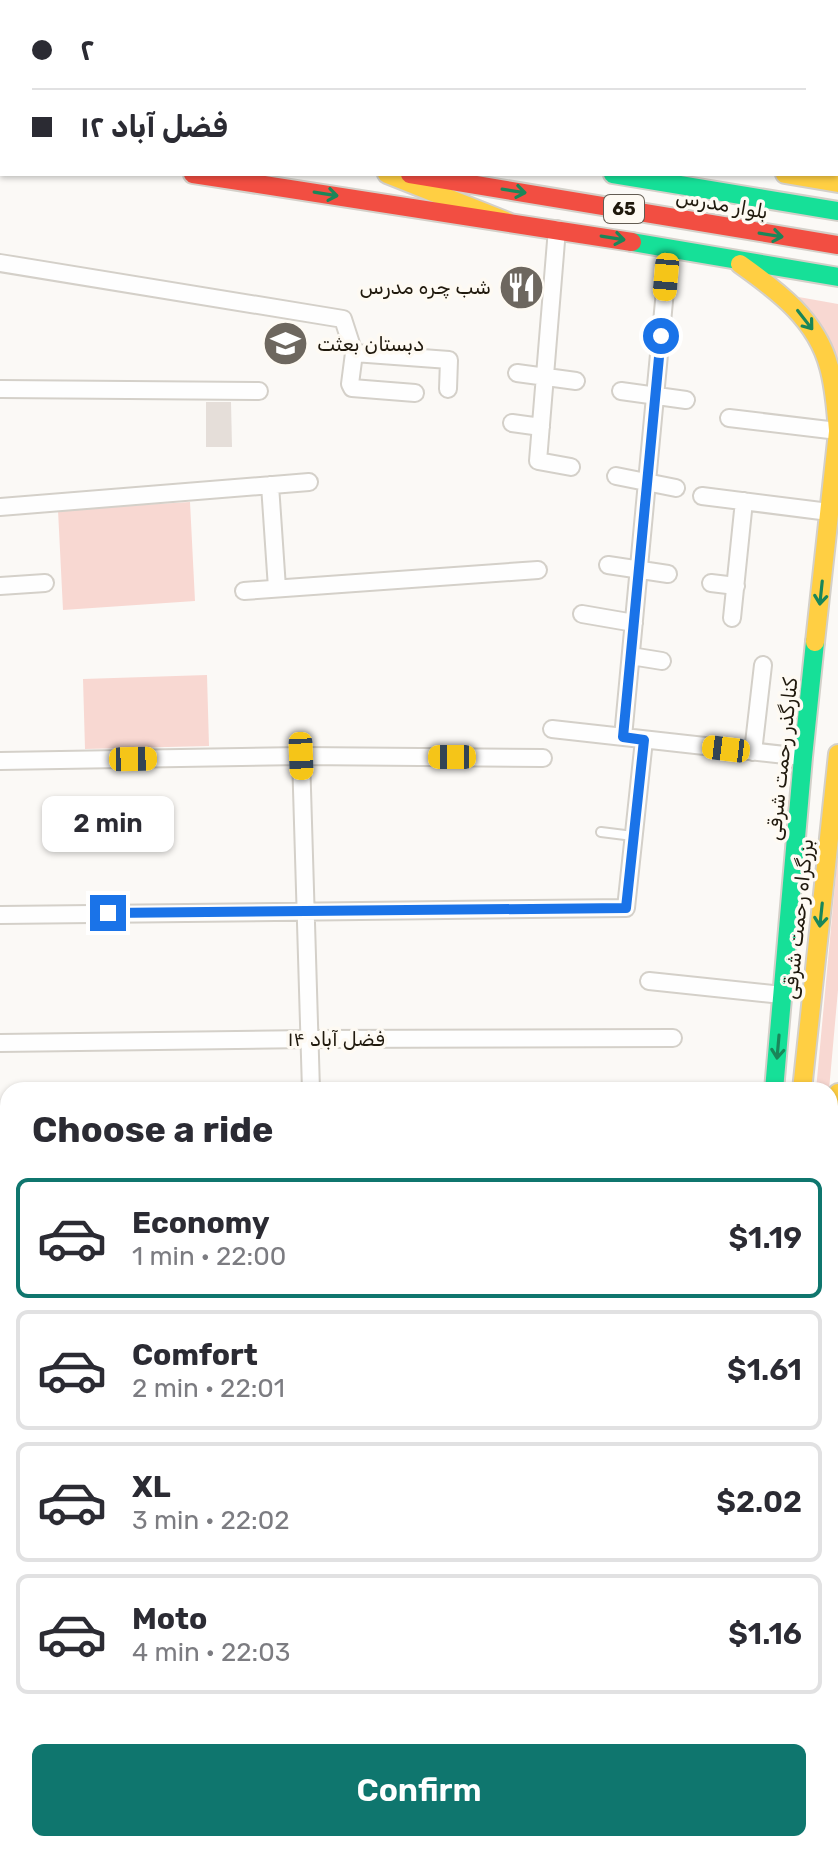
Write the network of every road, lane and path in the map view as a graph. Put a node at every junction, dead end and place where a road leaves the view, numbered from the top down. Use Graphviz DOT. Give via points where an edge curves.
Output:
graph roads {
  1 [pos="206,176"];
  2 [pos="392,176"];
  3 [pos="422,176"];
  4 [pos="625,176"];
  5 [pos="797,176"];
  6 [pos="838,183"];
  7 [pos="838,211"];
  8 [pos="508,222"];
  9 [pos="557,229"];
  10 [pos="838,245"];
  11 [pos="669,248"];
  12 [pos="736,261"];
  13 [pos="0,263"];
  14 [pos="838,277"];
  15 [pos="354,353"];
  16 [pos="517,373"];
  17 [pos="545,377"];
  18 [pos="576,381"];
  19 [pos="0,389"];
  20 [pos="448,389"];
  21 [pos="259,391"];
  22 [pos="621,391"];
  23 [pos="415,393"];
  24 [pos="655,395"];
  25 [pos="686,400"];
  26 [pos="729,418"];
  27 [pos="512,423"];
  28 [pos="541,427"];
  29 [pos="838,431"];
  30 [pos="571,467"];
  31 [pos="616,476"];
  32 [pos="309,482"];
  33 [pos="647,482"];
  34 [pos="270,485"];
  35 [pos="676,488"];
  36 [pos="702,496"];
  37 [pos="744,501"];
  38 [pos="0,507"];
  39 [pos="829,512"];
  40 [pos="608,565"];
  41 [pos="538,570"];
  42 [pos="639,570"];
  43 [pos="668,574"];
  44 [pos="45,583"];
  45 [pos="711,583"];
  46 [pos="0,586"];
  47 [pos="736,586"];
  48 [pos="277,588"];
  49 [pos="244,591"];
  50 [pos="582,614"];
  51 [pos="732,618"];
  52 [pos="634,623"];
  53 [pos="631,656"];
  54 [pos="662,661"];
  55 [pos="763,665"];
  56 [pos="552,729"];
  57 [pos="623,737"];
  58 [pos="644,740"];
  59 [pos="753,752"];
  60 [pos="838,754"];
  61 [pos="301,756"];
  62 [pos="803,757"];
  63 [pos="543,758"];
  64 [pos="0,761"];
  65 [pos="601,832"];
  66 [pos="633,836"];
  67 [pos="306,911"];
  68 [pos="0,915"];
  69 [pos="649,981"];
  70 [pos="782,995"];
  71 [pos="673,1038"];
  72 [pos="309,1039"];
  73 [pos="0,1043"];
  74 [pos="311,1082"];
  75 [pos="775,1082"];
  76 [pos="803,1082"];
  1 -- 8 [label="main road, one-way"];
  2 -- 8 [label="main road"];
  3 -- 10 [label="main road, بلوار مدرس / 65, one-way"];
  4 -- 7 [label="main road, بلوار مدرس / 65"];
  5 -- 6 [label="main road"];
  8 -- 9 [label="main road"];
  9 -- 11 [label="main road, one-way"];
  9 -- 17 [label="street"];
  11 -- 12 [label="main road"];
  11 -- 24 [label="street"];
  12 -- 14 [label="main road"];
  12 -- 29 [label="main road, کنارگذر رحمت شرقی, one-way" via="785,297 811,327 824,350"];
  13 -- 15 [label="street" via="343,319"];
  15 -- 20 [label="street" via="449,360"];
  15 -- 23 [label="street" via="352,388"];
  16 -- 17 [label="street"];
  17 -- 18 [label="street"];
  17 -- 28 [label="street"];
  19 -- 21 [label="street"];
  22 -- 24 [label="street"];
  24 -- 25 [label="street"];
  24 -- 33 [label="street"];
  26 -- 29 [label="street"];
  27 -- 28 [label="street"];
  28 -- 30 [label="street" via="538,461"];
  29 -- 39 [label="main road, کنارگذر رحمت شرقی"];
  31 -- 33 [label="street"];
  32 -- 34 [label="street"];
  33 -- 35 [label="street"];
  33 -- 42 [label="street"];
  34 -- 38 [label="street"];
  34 -- 48 [label="street"];
  36 -- 37 [label="street"];
  37 -- 39 [label="street"];
  37 -- 47 [label="street"];
  39 -- 62 [label="main road, کنارگذر رحمت شرقی, one-way"];
  40 -- 42 [label="street"];
  41 -- 48 [label="street"];
  42 -- 43 [label="street"];
  42 -- 52 [label="street"];
  44 -- 46 [label="street"];
  45 -- 47 [label="street"];
  47 -- 51 [label="street"];
  48 -- 49 [label="street"];
  50 -- 52 [label="street"];
  52 -- 53 [label="street"];
  53 -- 54 [label="street"];
  53 -- 57 [label="street"];
  55 -- 59 [label="street"];
  56 -- 57 [label="street"];
  57 -- 58 [label="street"];
  58 -- 59 [label="street"];
  58 -- 66 [label="street"];
  59 -- 62 [label="street"];
  60 -- 76 [label="main road, بزرگراه رحمت شرقی, one-way"];
  61 -- 63 [label="street"];
  61 -- 64 [label="street"];
  61 -- 67 [label="street"];
  62 -- 70 [label="main road, کنارگذر رحمت شرقی"];
  65 -- 66 [label="lane"];
  66 -- 67 [label="street" via="626,908"];
  67 -- 68 [label="street"];
  67 -- 72 [label="street"];
  69 -- 70 [label="street"];
  70 -- 75 [label="main road, کنارگذر رحمت شرقی, one-way"];
  71 -- 72 [label="street, فضل آباد ۱۴"];
  72 -- 73 [label="street, فضل آباد ۱۴"];
  72 -- 74 [label="street"];
}
